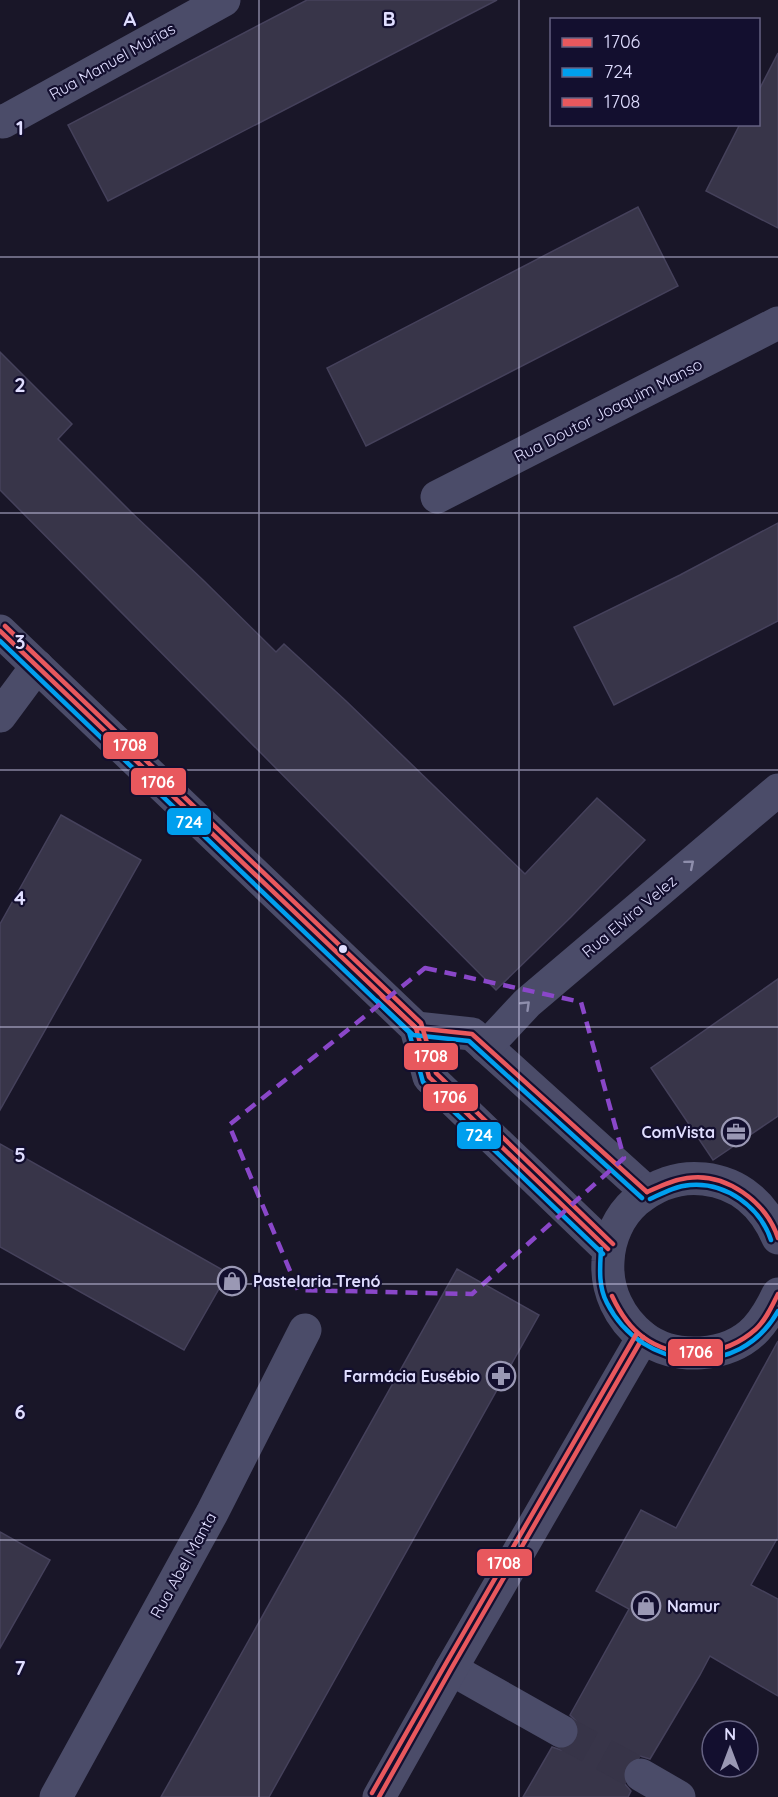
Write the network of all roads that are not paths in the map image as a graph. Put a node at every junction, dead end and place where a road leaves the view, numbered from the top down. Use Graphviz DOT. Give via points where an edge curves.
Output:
graph roads {
  1 [pos="224,0"];
  2 [pos="0,121"];
  3 [pos="778,323"];
  4 [pos="437,497"];
  5 [pos="0,631"];
  6 [pos="37,666"];
  7 [pos="0,716"];
  8 [pos="778,790"];
  9 [pos="416,1028"];
  10 [pos="486,1047"];
  11 [pos="647,1192"];
  12 [pos="767,1193"];
  13 [pos="778,1238"];
  14 [pos="608,1249"];
  15 [pos="778,1294"];
  16 [pos="305,1330"];
  17 [pos="643,1337"];
  18 [pos="451,1669"];
  19 [pos="561,1731"];
  20 [pos="641,1775"];
  21 [pos="56,1797"];
  22 [pos="379,1797"];
  23 [pos="679,1797"];
  1 -- 2 [label="street, Rua Manuel Múrias"];
  3 -- 4 [label="street, Rua Doutor Joaquim Manso"];
  5 -- 6 [label="street"];
  6 -- 7 [label="street"];
  6 -- 9 [label="street"];
  10 -- 8 [label="street, Rua Elvira Velez, one-way" via="527,1003"];
  9 -- 10 [label="street" via="472,1034"];
  9 -- 14 [label="street" via="429,1077"];
  10 -- 11 [label="street"];
  11 -- 12 [label="street" via="691,1177"];
  11 -- 14 [label="street" via="629,1208"];
  12 -- 13 [label="street" via="770,1220"];
  14 -- 17 [label="street" via="607,1274 613,1298 626,1320"];
  15 -- 17 [label="street" via="755,1330 735,1344 713,1352 688,1353"];
  16 -- 21 [label="street, Rua Abel Manta" via="212,1513"];
  17 -- 18 [label="street"];
  18 -- 19 [label="street"];
  18 -- 22 [label="street"];
  20 -- 23 [label="street"];
}
